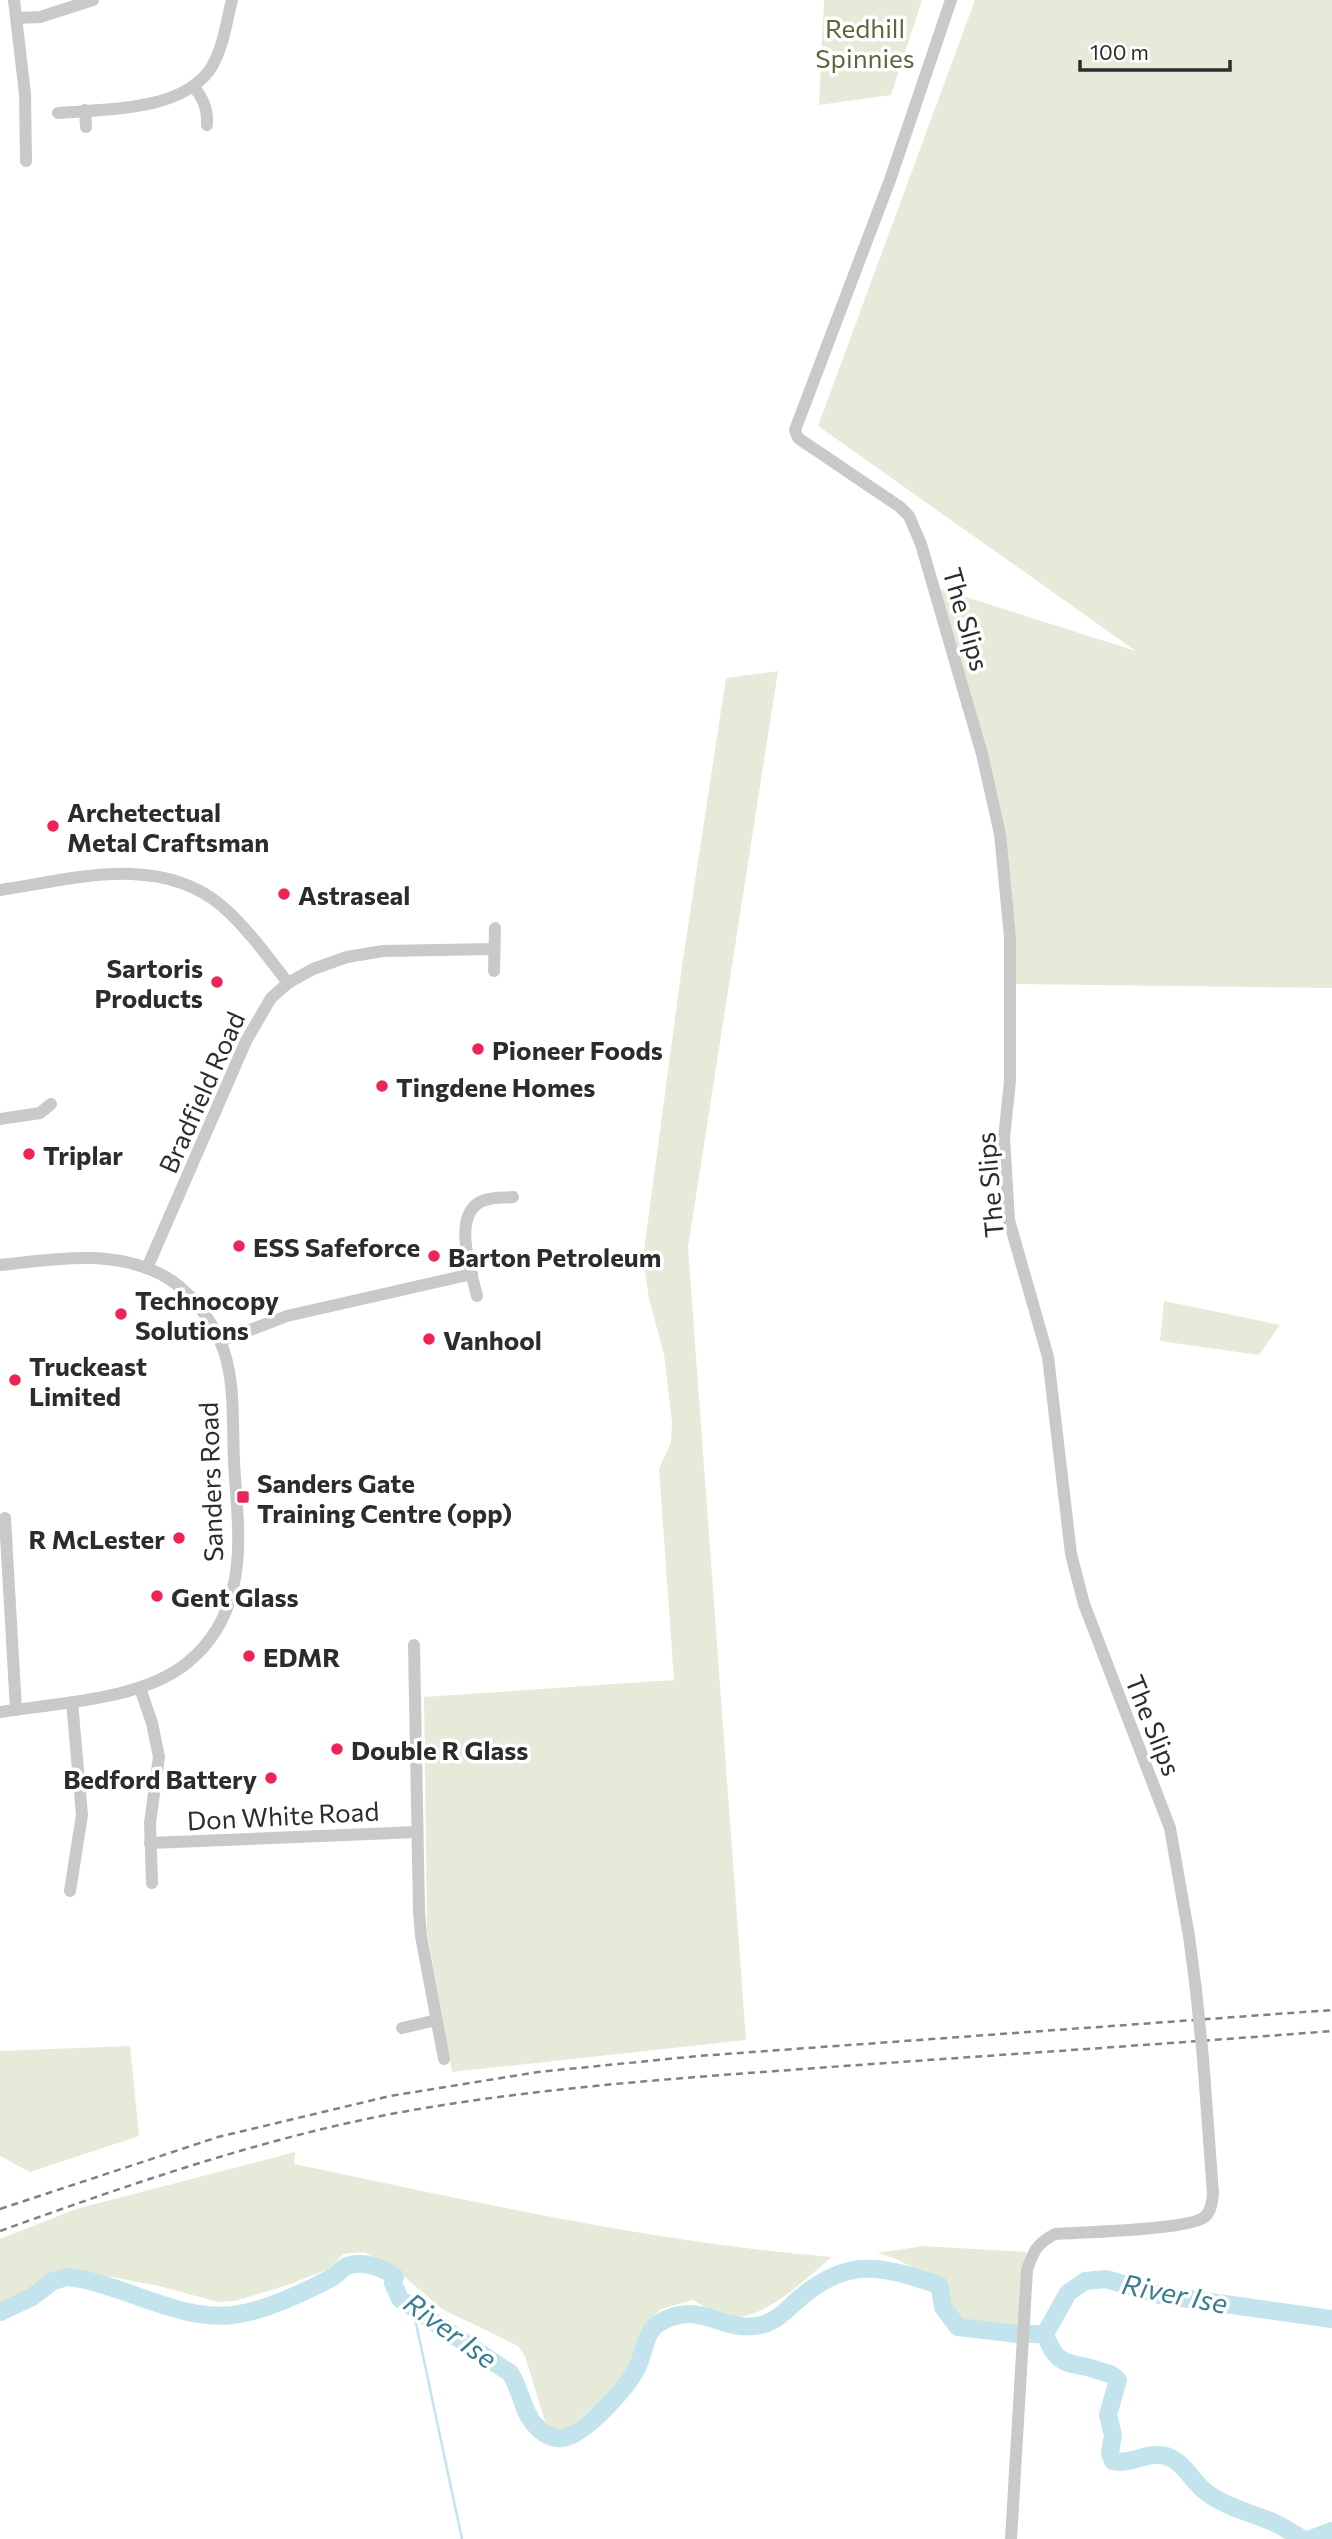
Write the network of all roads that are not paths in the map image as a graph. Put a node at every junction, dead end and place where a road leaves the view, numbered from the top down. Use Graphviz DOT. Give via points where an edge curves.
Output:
graph roads {
  1 [pos="13,0"];
  2 [pos="232,0"];
  3 [pos="951,0"];
  4 [pos="86,1"];
  5 [pos="17,18"];
  6 [pos="193,86"];
  7 [pos="85,110"];
  8 [pos="58,113"];
  9 [pos="207,125"];
  10 [pos="86,127"];
  11 [pos="26,161"];
  12 [pos="0,890"];
  13 [pos="495,928"];
  14 [pos="494,949"];
  15 [pos="494,971"];
  16 [pos="288,983"];
  17 [pos="51,1104"];
  18 [pos="0,1119"];
  19 [pos="513,1197"];
  20 [pos="0,1265"];
  21 [pos="147,1268"];
  22 [pos="472,1274"];
  23 [pos="477,1296"];
  24 [pos="220,1341"];
  25 [pos="5,1518"];
  26 [pos="4,1562"];
  27 [pos="414,1645"];
  28 [pos="140,1688"];
  29 [pos="72,1702"];
  30 [pos="16,1710"];
  31 [pos="0,1712"];
  32 [pos="417,1832"];
  33 [pos="150,1843"];
  34 [pos="152,1883"];
  35 [pos="70,1891"];
  36 [pos="437,2020"];
  37 [pos="402,2028"];
  38 [pos="444,2059"];
  39 [pos="1011,2539"];
  1 -- 5 [label="street"];
  2 -- 6 [label="street" via="220,51"];
  3 -- 39 [label="street, The Slips, bridge" via="890,180 795,430 798,438 909,516 982,754 1000,834 1010,937 1010,1081 1004,1138 1009,1220 1048,1357 1071,1554 1084,1604 1170,1828 1196,1990 1213,2193 1212,2207 1204,2218 1181,2224 1055,2234 1034,2251 1027,2270"];
  4 -- 5 [label="street" via="40,18"];
  5 -- 11 [label="street"];
  6 -- 7 [label="street" via="140,106"];
  6 -- 9 [label="street" via="205,105"];
  7 -- 8 [label="street"];
  7 -- 10 [label="street"];
  12 -- 16 [label="street" via="115,873 177,881 221,905"];
  13 -- 14 [label="street"];
  14 -- 15 [label="street"];
  14 -- 16 [label="street, Bradfield Road" via="362,954 331,962"];
  16 -- 21 [label="street, Bradfield Road" via="271,998 246,1041"];
  17 -- 18 [label="street" via="40,1113"];
  19 -- 22 [label="street" via="485,1200 468,1215 466,1242"];
  20 -- 21 [label="street, Sanders Road" via="104,1257"];
  21 -- 24 [label="street, Sanders Road" via="189,1296"];
  22 -- 23 [label="street"];
  22 -- 24 [label="street" via="287,1316"];
  24 -- 28 [label="street, Sanders Road" via="232,1411 237,1552 233,1590 221,1625 199,1653 175,1672"];
  25 -- 26 [label="street"];
  26 -- 30 [label="street"];
  27 -- 32 [label="street, Don White Road"];
  28 -- 29 [label="street, Sanders Road"];
  28 -- 33 [label="street, Don White Road" via="159,1757"];
  29 -- 30 [label="street, Sanders Road"];
  29 -- 35 [label="street" via="82,1815"];
  30 -- 31 [label="street, Sanders Road"];
  32 -- 33 [label="street, Don White Road"];
  32 -- 36 [label="street, Don White Road" via="421,1936"];
  33 -- 34 [label="street, Don White Road"];
  36 -- 37 [label="street"];
  36 -- 38 [label="street, Don White Road"];
}
